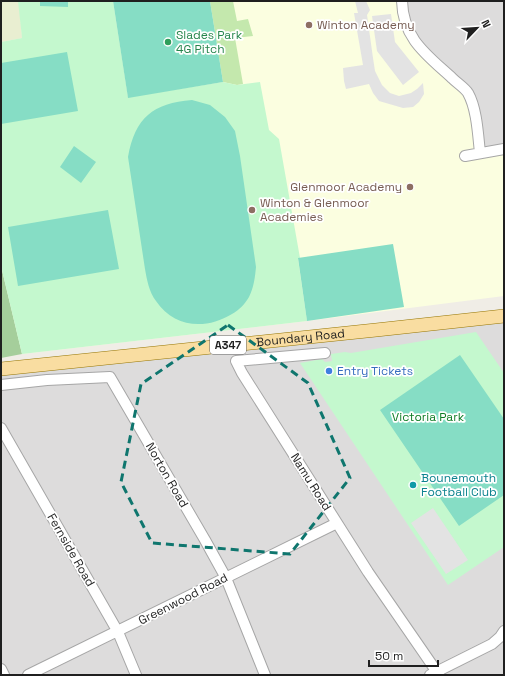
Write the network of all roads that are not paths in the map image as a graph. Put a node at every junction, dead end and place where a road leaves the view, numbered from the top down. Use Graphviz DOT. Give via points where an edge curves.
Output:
graph roads {
  1 [pos="402,1"];
  2 [pos="504,149"];
  3 [pos="480,154"];
  4 [pos="465,156"];
  5 [pos="504,316"];
  6 [pos="325,353"];
  7 [pos="1,370"];
  8 [pos="1,385"];
  9 [pos="1,428"];
  10 [pos="337,523"];
  11 [pos="226,578"];
  12 [pos="504,631"];
  13 [pos="118,632"];
  14 [pos="1,669"];
  15 [pos="435,674"];
  16 [pos="4,675"];
  17 [pos="28,675"];
  18 [pos="136,675"];
  19 [pos="265,675"];
  1 -- 3 [label="street" via="409,31 422,52 468,92 476,117"];
  2 -- 3 [label="street"];
  3 -- 4 [label="street"];
  5 -- 7 [label="main road, Boundary Road / A347"];
  6 -- 10 [label="street, Namu Road" via="236,361"];
  8 -- 11 [label="street, Norton Road" via="110,377"];
  9 -- 13 [label="street, Fernside Road"];
  10 -- 11 [label="street, Greenwood Road"];
  10 -- 15 [label="street, Namu Road"];
  11 -- 13 [label="street, Greenwood Road"];
  11 -- 19 [label="street, Norton Road"];
  12 -- 15 [label="street" via="492,644"];
  13 -- 17 [label="street, Greenwood Road"];
  13 -- 18 [label="street, Fernside Road"];
  14 -- 16 [label="street"];
}
